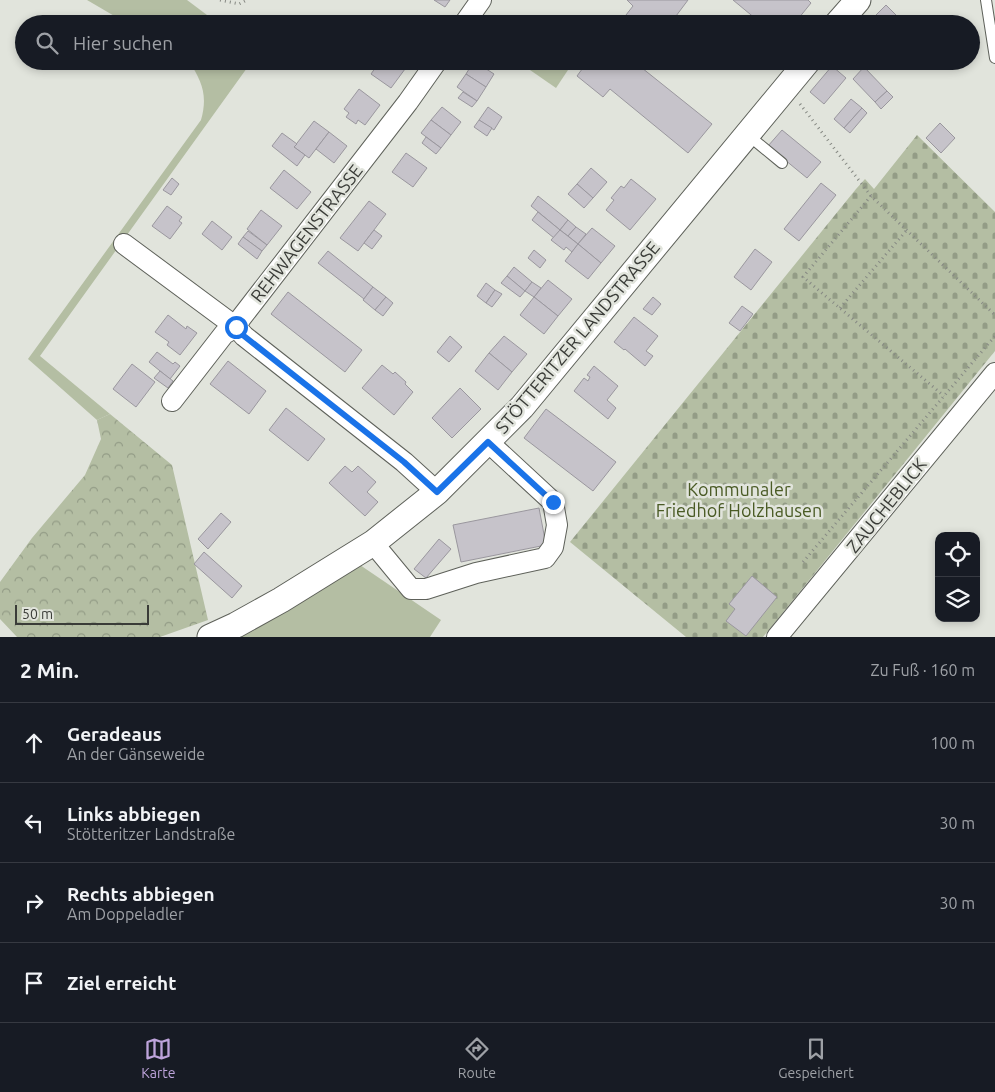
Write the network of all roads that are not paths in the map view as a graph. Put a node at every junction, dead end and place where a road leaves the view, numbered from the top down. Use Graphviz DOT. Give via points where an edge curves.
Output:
graph roads {
  1 [pos="481,0"];
  2 [pos="858,0"];
  3 [pos="986,0"];
  4 [pos="470,15"];
  5 [pos="846,15"];
  6 [pos="995,58"];
  7 [pos="431,70"];
  8 [pos="801,70"];
  9 [pos="747,135"];
  10 [pos="782,163"];
  11 [pos="124,244"];
  12 [pos="236,327"];
  13 [pos="995,373"];
  14 [pos="172,401"];
  15 [pos="488,442"];
  16 [pos="437,492"];
  17 [pos="373,542"];
  18 [pos="210,637"];
  19 [pos="777,637"];
  1 -- 4 [label="street"];
  2 -- 5 [label="street"];
  3 -- 6 [label="lane"];
  7 -- 12 [label="street, REHWAGENSTRASSE"];
  8 -- 9 [label="street, STÖTTERITZER LANDSTRASSE"];
  9 -- 10 [label="lane"];
  9 -- 15 [label="street, STÖTTERITZER LANDSTRASSE" via="522,407"];
  11 -- 12 [label="street"];
  12 -- 14 [label="street, REHWAGENSTRASSE" via="224,334"];
  12 -- 16 [label="street"];
  13 -- 19 [label="street, ZAUCHEBLICK"];
  15 -- 16 [label="street, STÖTTERITZER LANDSTRASSE"];
  15 -- 17 [label="street" via="553,502 557,525 553,546 545,558 476,573 426,589 411,588"];
  16 -- 17 [label="street, STÖTTERITZER LANDSTRASSE"];
  17 -- 18 [label="street, STÖTTERITZER LANDSTRASSE" via="281,600"];
}
